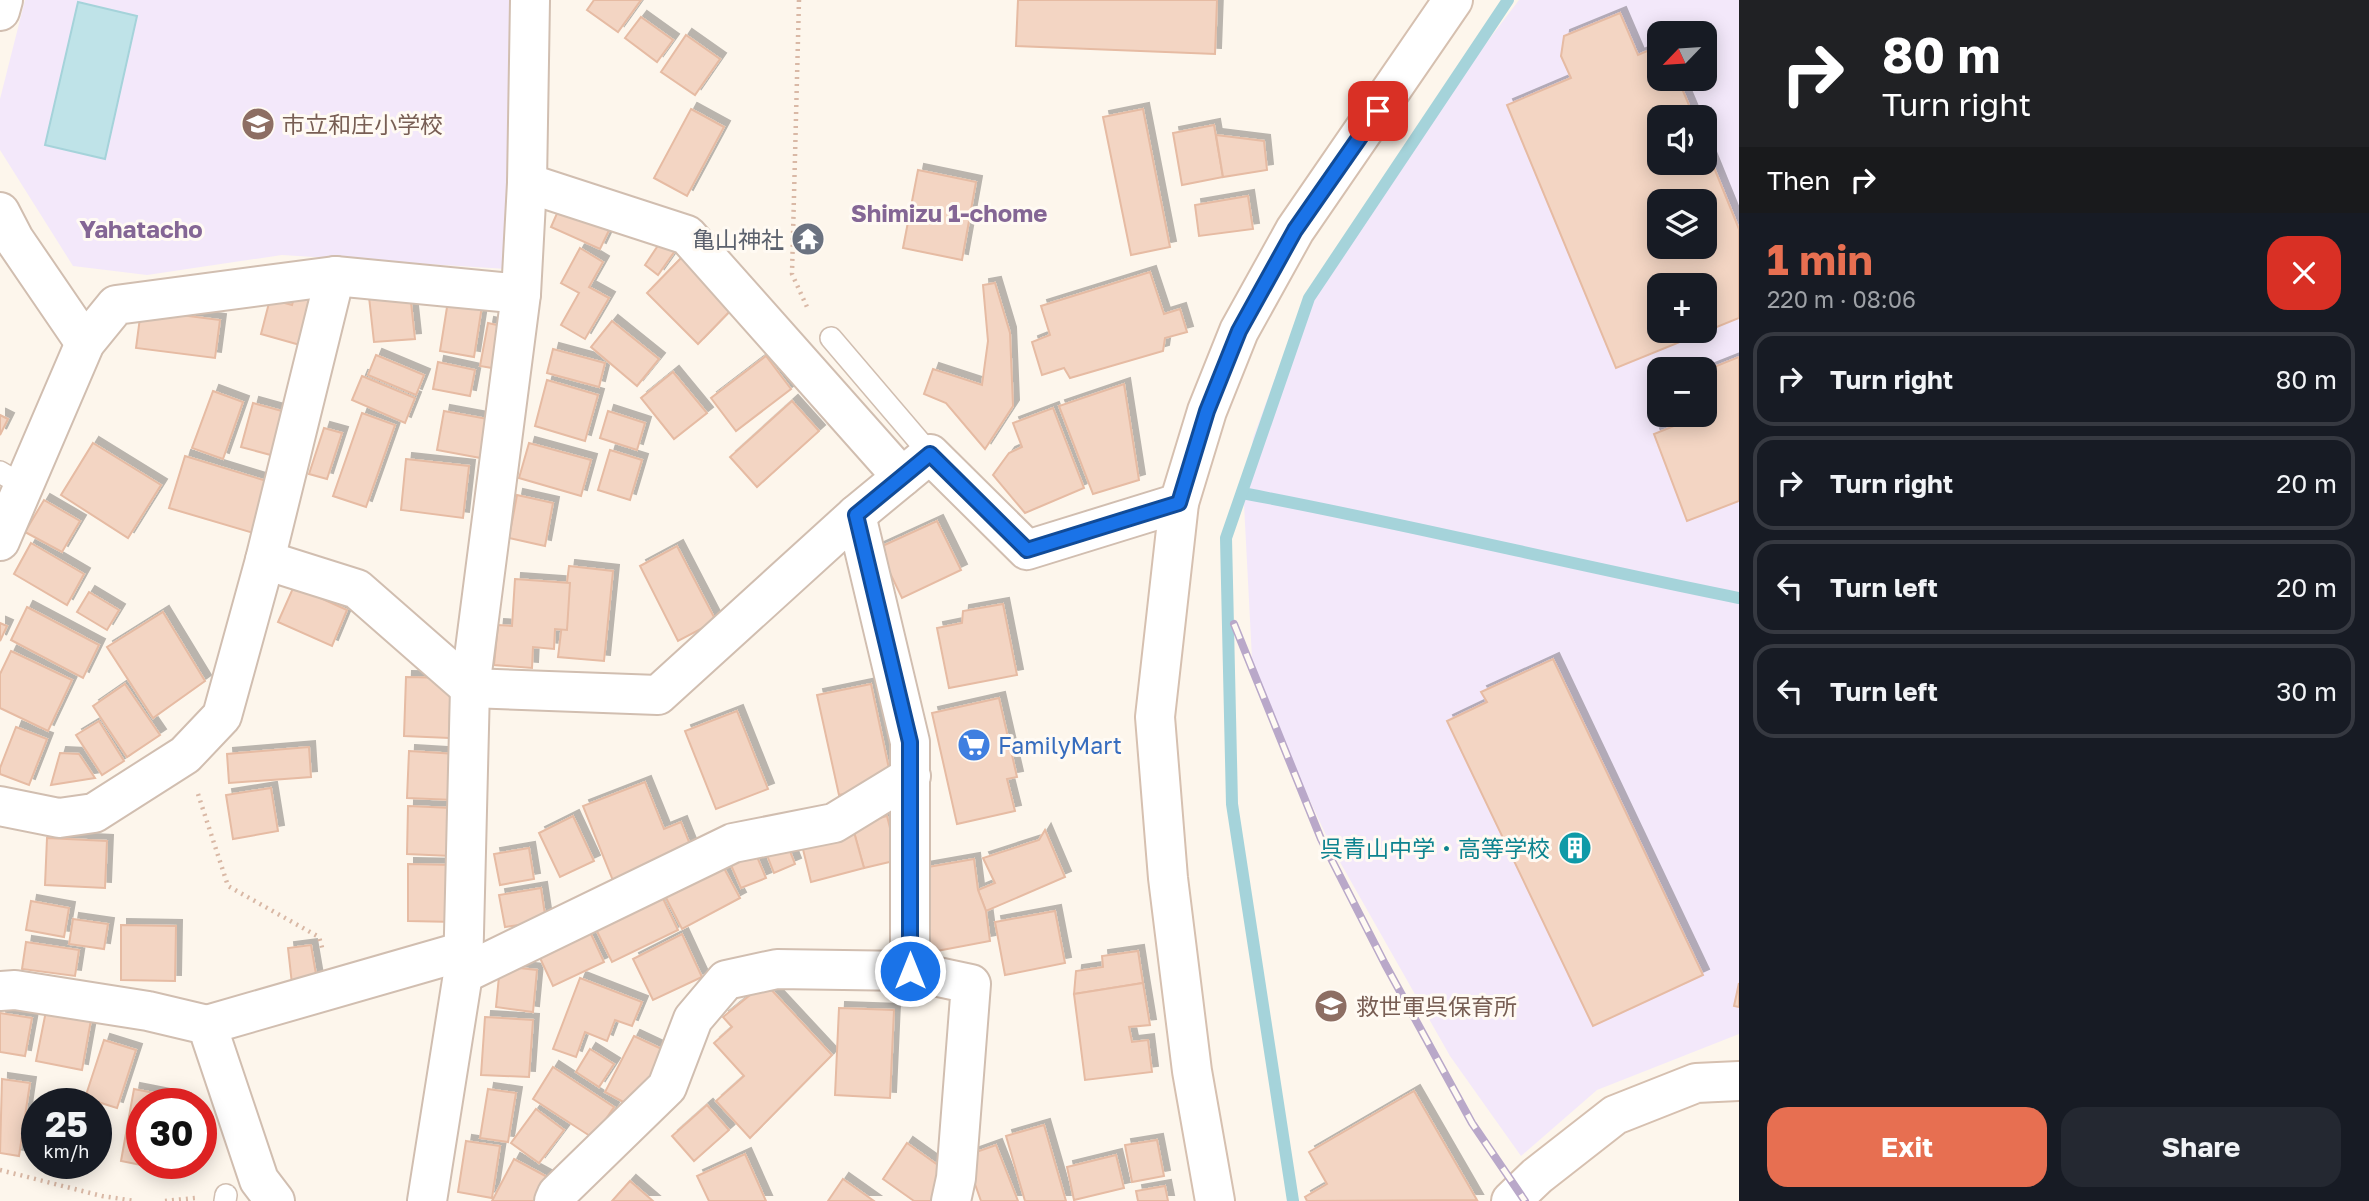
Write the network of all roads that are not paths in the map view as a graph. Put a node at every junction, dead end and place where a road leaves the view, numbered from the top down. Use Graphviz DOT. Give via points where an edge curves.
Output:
graph roads {
  1 [pos="2,0"];
  2 [pos="530,0"];
  3 [pos="1453,0"];
  4 [pos="0,10"];
  5 [pos="527,183"];
  6 [pos="0,212"];
  7 [pos="335,276"];
  8 [pos="521,294"];
  9 [pos="831,338"];
  10 [pos="85,343"];
  11 [pos="916,466"];
  12 [pos="12,479"];
  13 [pos="1179,503"];
  14 [pos="856,515"];
  15 [pos="0,541"];
  16 [pos="265,560"];
  17 [pos="470,688"];
  18 [pos="911,776"];
  19 [pos="0,806"];
  20 [pos="463,962"];
  21 [pos="910,971"];
  22 [pos="0,991"];
  23 [pos="206,1026"];
  24 [pos="1739,1081"];
  25 [pos="275,1201"];
  26 [pos="427,1201"];
  27 [pos="554,1201"];
  28 [pos="951,1201"];
  29 [pos="1215,1201"];
  30 [pos="1511,1201"];
  1 -- 4 [label="street"];
  2 -- 5 [label="street"];
  3 -- 13 [label="street" via="1295,230 1239,331 1207,411"];
  5 -- 8 [label="street"];
  5 -- 11 [label="street" via="687,235"];
  6 -- 10 [label="street"];
  7 -- 8 [label="street"];
  7 -- 10 [label="street" via="116,305"];
  7 -- 16 [label="street"];
  8 -- 17 [label="street"];
  9 -- 11 [label="lane"];
  10 -- 12 [label="street"];
  11 -- 13 [label="street" via="1027,550"];
  11 -- 14 [label="street"];
  12 -- 15 [label="street"];
  13 -- 29 [label="street" via="1155,717 1192,1071"];
  14 -- 17 [label="street" via="658,695"];
  14 -- 18 [label="street" via="910,742"];
  16 -- 17 [label="street" via="357,589"];
  16 -- 19 [label="street" via="222,716 185,755 94,813 58,818"];
  17 -- 20 [label="street"];
  18 -- 20 [label="street" via="834,822 733,843"];
  18 -- 21 [label="street"];
  20 -- 23 [label="street" via="336,988"];
  20 -- 26 [label="street"];
  21 -- 27 [label="street" via="777,969 726,980 693,1019 667,1087"];
  21 -- 28 [label="street" via="971,984"];
  22 -- 23 [label="street" via="148,1011"];
  23 -- 25 [label="street" via="259,1180"];
  24 -- 30 [label="street" via="1696,1083 1615,1115"];
}
